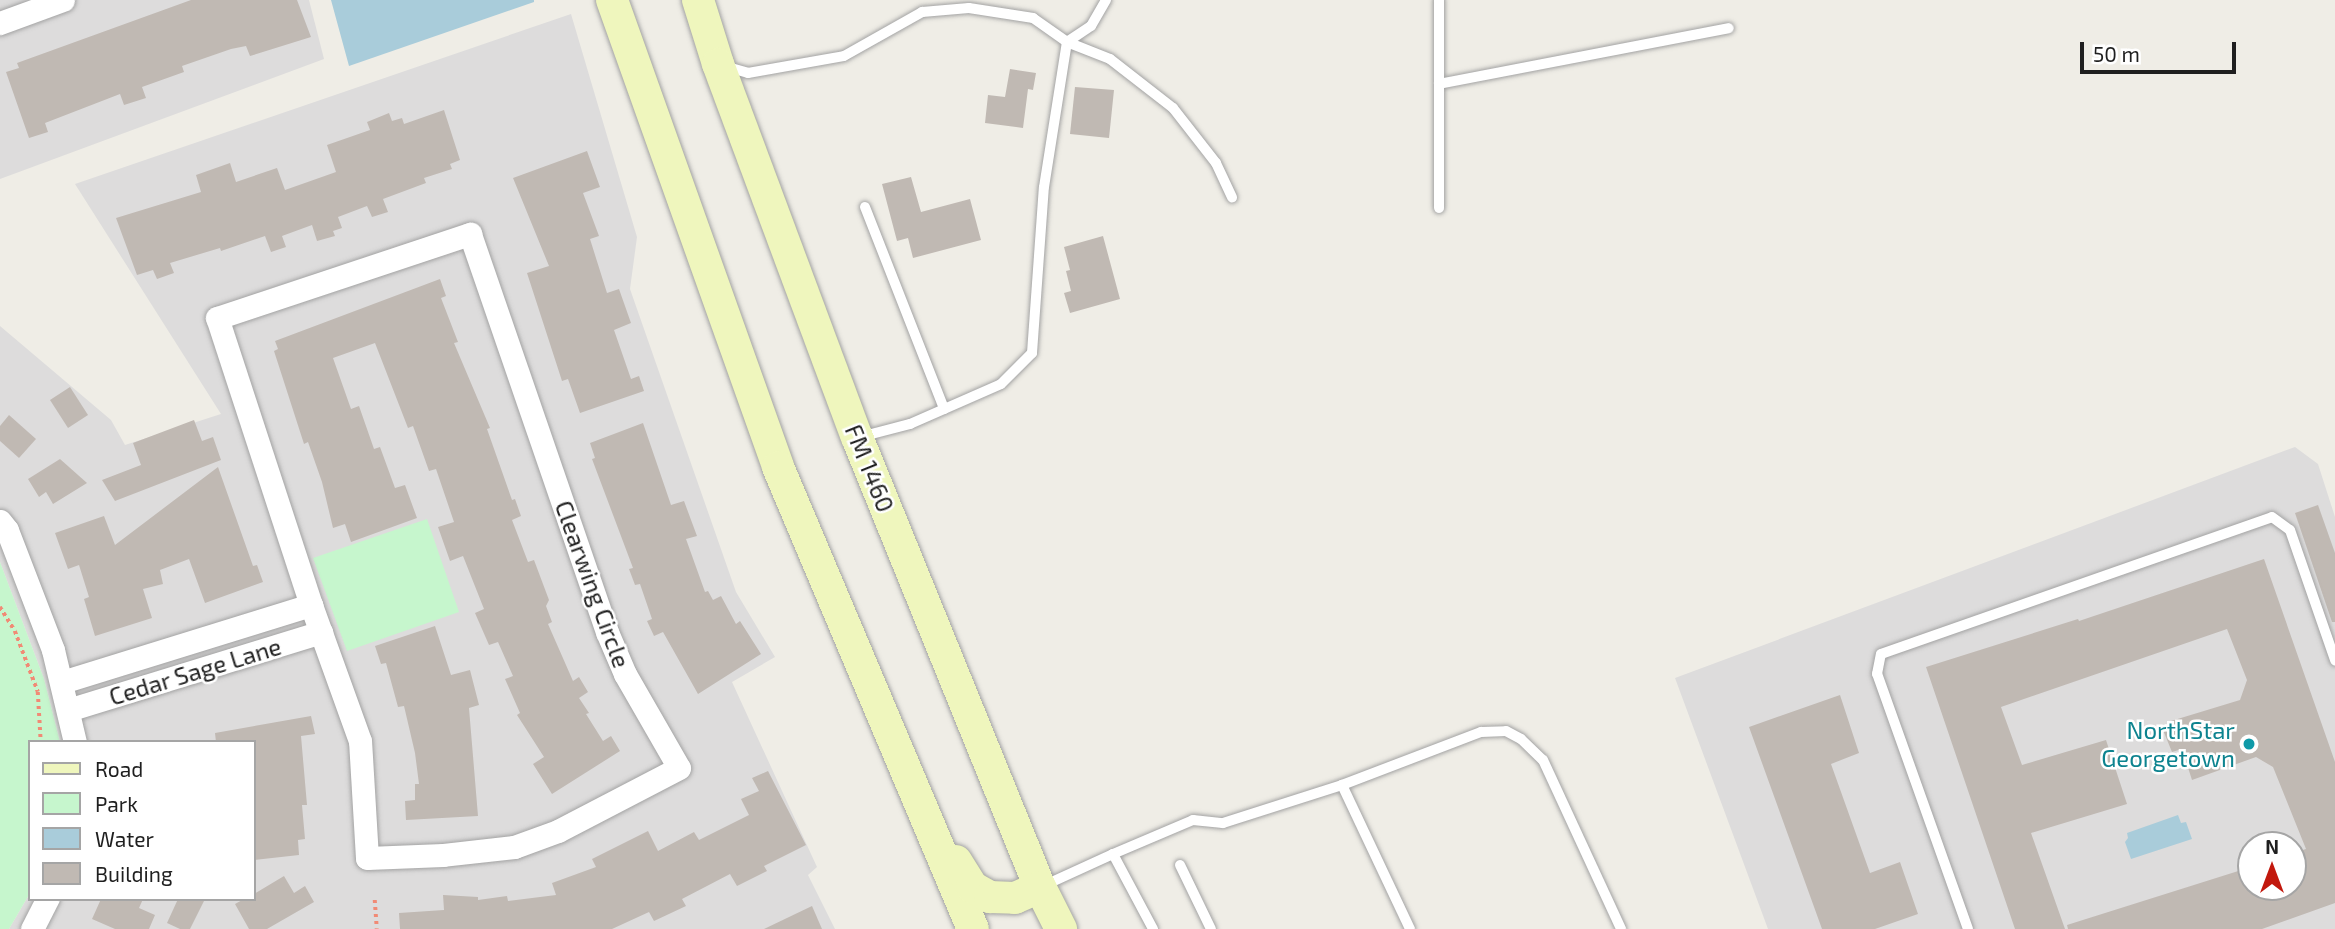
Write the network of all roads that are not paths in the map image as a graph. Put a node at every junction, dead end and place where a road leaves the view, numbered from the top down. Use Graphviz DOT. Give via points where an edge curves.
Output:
graph roads {
  1 [pos="63,0"];
  2 [pos="612,0"];
  3 [pos="698,0"];
  4 [pos="1106,0"];
  5 [pos="1439,0"];
  6 [pos="0,23"];
  7 [pos="1729,28"];
  8 [pos="1067,42"];
  9 [pos="718,64"];
  10 [pos="1439,84"];
  11 [pos="1232,198"];
  12 [pos="865,206"];
  13 [pos="1439,208"];
  14 [pos="944,409"];
  15 [pos="857,437"];
  16 [pos="0,521"];
  17 [pos="311,605"];
  18 [pos="321,632"];
  19 [pos="2335,660"];
  20 [pos="62,682"];
  21 [pos="68,710"];
  22 [pos="75,740"];
  23 [pos="1342,785"];
  24 [pos="917,797"];
  25 [pos="1114,854"];
  26 [pos="1180,865"];
  27 [pos="1040,887"];
  28 [pos="46,901"];
  29 [pos="32,929"];
  30 [pos="973,929"];
  31 [pos="1060,929"];
  32 [pos="1153,929"];
  33 [pos="1211,929"];
  34 [pos="1410,929"];
  35 [pos="1621,929"];
  36 [pos="1968,929"];
  1 -- 6 [label="street"];
  2 -- 24 [label="main road" via="778,467"];
  3 -- 9 [label="main road, FM 1460 / FM 1460"];
  4 -- 8 [label="lane" via="1091,26"];
  5 -- 10 [label="lane"];
  7 -- 10 [label="lane"];
  8 -- 9 [label="lane" via="1033,18 969,8 922,12 844,56 748,73"];
  8 -- 11 [label="lane" via="1111,59 1172,108 1216,163"];
  8 -- 14 [label="lane" via="1044,187 1032,353 1001,384"];
  9 -- 15 [label="main road, FM 1460 / FM 1460"];
  10 -- 13 [label="lane"];
  12 -- 14 [label="lane"];
  14 -- 15 [label="lane" via="910,424"];
  15 -- 27 [label="main road, FM 1460 / FM 1460"];
  16 -- 20 [label="street"];
  17 -- 18 [label="street, Clearwing Circle"];
  17 -- 18 [label="street, Clearwing Circle" via="217,318 470,234 607,632 625,674 679,768 558,831 514,847 367,858 360,741"];
  17 -- 20 [label="street, Cedar Sage Lane"];
  18 -- 21 [label="street, Cedar Sage Lane"];
  19 -- 36 [label="lane" via="2290,530 2272,517 1881,654 1877,674"];
  20 -- 21 [label="street"];
  21 -- 22 [label="street"];
  23 -- 25 [label="lane" via="1223,823 1193,820"];
  23 -- 34 [label="lane"];
  23 -- 35 [label="lane" via="1481,732 1506,730 1543,760"];
  24 -- 27 [label="main road" via="972,887 990,897 1015,898"];
  24 -- 30 [label="main road"];
  25 -- 27 [label="lane"];
  25 -- 32 [label="lane"];
  26 -- 33 [label="lane"];
  27 -- 31 [label="main road, FM 1460 / FM 1460"];
  28 -- 29 [label="street"];
}
